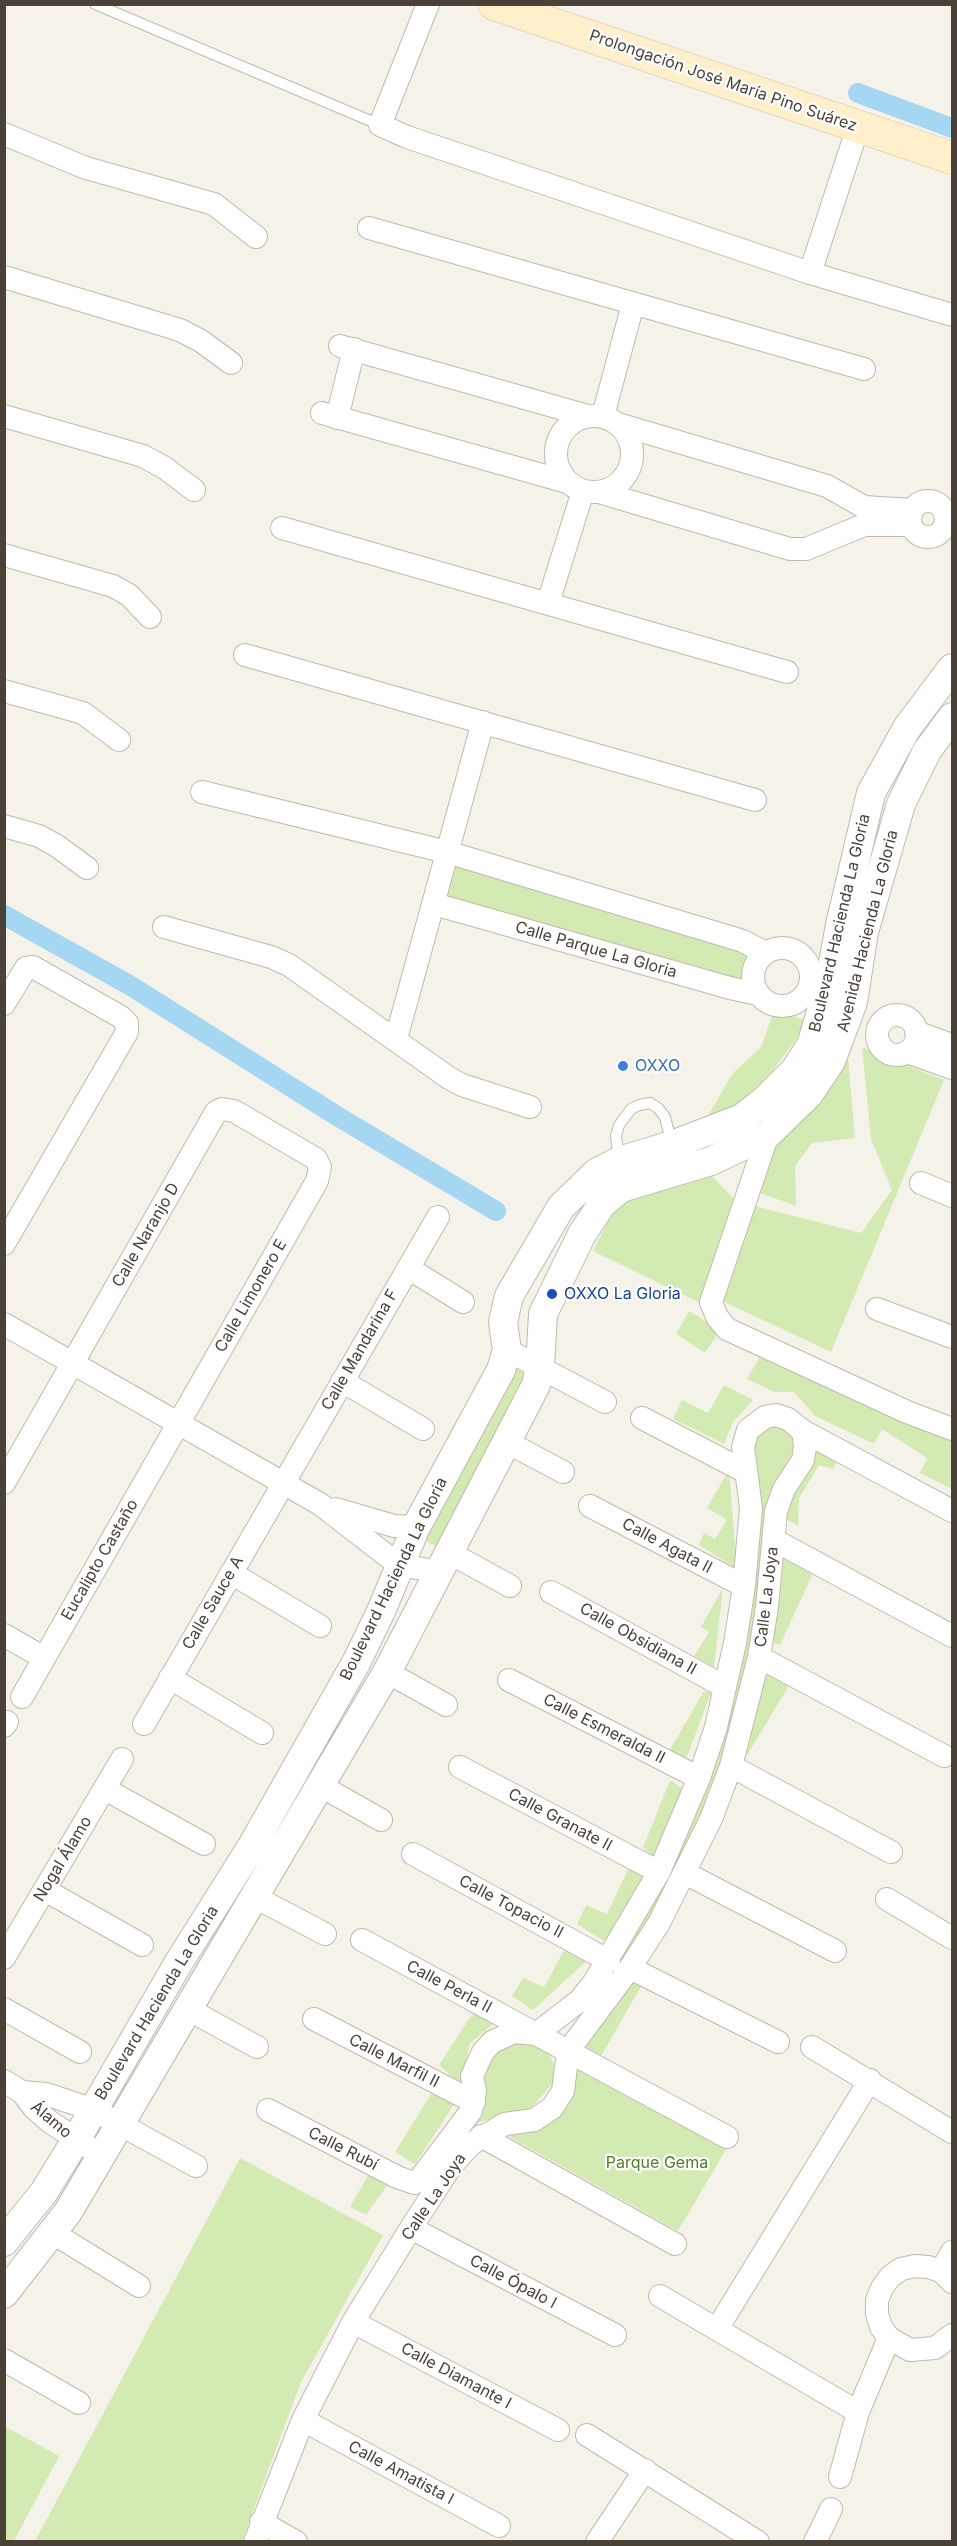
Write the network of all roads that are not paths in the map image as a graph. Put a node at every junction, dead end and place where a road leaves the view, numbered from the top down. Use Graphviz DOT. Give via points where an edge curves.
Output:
graph roads {
  1 [pos="95,4"];
  2 [pos="428,4"];
  3 [pos="494,4"];
  4 [pos="380,125"];
  5 [pos="858,127"];
  6 [pos="4,134"];
  7 [pos="952,158"];
  8 [pos="369,228"];
  9 [pos="256,237"];
  10 [pos="810,273"];
  11 [pos="4,277"];
  12 [pos="633,304"];
  13 [pos="952,315"];
  14 [pos="231,363"];
  15 [pos="864,369"];
  16 [pos="4,416"];
  17 [pos="603,419"];
  18 [pos="583,488"];
  19 [pos="194,490"];
  20 [pos="864,516"];
  21 [pos="950,522"];
  22 [pos="282,528"];
  23 [pos="4,555"];
  24 [pos="548,603"];
  25 [pos="150,617"];
  26 [pos="245,655"];
  27 [pos="952,668"];
  28 [pos="787,672"];
  29 [pos="4,691"];
  30 [pos="952,717"];
  31 [pos="483,722"];
  32 [pos="118,740"];
  33 [pos="202,792"];
  34 [pos="755,800"];
  35 [pos="4,826"];
  36 [pos="447,852"];
  37 [pos="87,868"];
  38 [pos="434,904"];
  39 [pos="164,927"];
  40 [pos="765,953"];
  41 [pos="820,980"];
  42 [pos="758,993"];
  43 [pos="4,1004"];
  44 [pos="789,1005"];
  45 [pos="840,1015"];
  46 [pos="880,1030"];
  47 [pos="396,1039"];
  48 [pos="911,1042"];
  49 [pos="952,1045"];
  50 [pos="952,1068"];
  51 [pos="530,1107"];
  52 [pos="222,1109"];
  53 [pos="768,1134"];
  54 [pos="674,1158"];
  55 [pos="624,1173"];
  56 [pos="921,1183"];
  57 [pos="952,1196"];
  58 [pos="438,1217"];
  59 [pos="4,1244"];
  60 [pos="408,1268"];
  61 [pos="463,1302"];
  62 [pos="877,1309"];
  63 [pos="4,1324"];
  64 [pos="952,1337"];
  65 [pos="507,1350"];
  66 [pos="73,1363"];
  67 [pos="540,1366"];
  68 [pos="342,1381"];
  69 [pos="605,1402"];
  70 [pos="642,1418"];
  71 [pos="178,1423"];
  72 [pos="423,1429"];
  73 [pos="952,1429"];
  74 [pos="802,1431"];
  75 [pos="507,1442"];
  76 [pos="563,1472"];
  77 [pos="746,1472"];
  78 [pos="282,1482"];
  79 [pos="4,1483"];
  80 [pos="320,1504"];
  81 [pos="590,1506"];
  82 [pos="952,1511"];
  83 [pos="416,1527"];
  84 [pos="774,1540"];
  85 [pos="445,1562"];
  86 [pos="399,1565"];
  87 [pos="231,1573"];
  88 [pos="510,1586"];
  89 [pos="744,1586"];
  90 [pos="551,1592"];
  91 [pos="320,1626"];
  92 [pos="4,1635"];
  93 [pos="952,1636"];
  94 [pos="759,1657"];
  95 [pos="44,1658"];
  96 [pos="387,1672"];
  97 [pos="170,1678"];
  98 [pos="509,1680"];
  99 [pos="725,1687"];
  100 [pos="22,1697"];
  101 [pos="446,1705"];
  102 [pos="144,1724"];
  103 [pos="716,1727"];
  104 [pos="262,1733"];
  105 [pos="740,1735"];
  106 [pos="944,1756"];
  107 [pos="122,1759"];
  108 [pos="731,1766"];
  109 [pos="460,1767"];
  110 [pos="699,1778"];
  111 [pos="321,1786"];
  112 [pos="105,1789"];
  113 [pos="381,1820"];
  114 [pos="204,1844"];
  115 [pos="891,1852"];
  116 [pos="264,1853"];
  117 [pos="413,1854"];
  118 [pos="659,1872"];
  119 [pos="685,1873"];
  120 [pos="45,1890"];
  121 [pos="253,1896"];
  122 [pos="887,1899"];
  123 [pos="325,1934"];
  124 [pos="952,1936"];
  125 [pos="362,1940"];
  126 [pos="142,1945"];
  127 [pos="834,1951"];
  128 [pos="4,1958"];
  129 [pos="609,1961"];
  130 [pos="630,1968"];
  131 [pos="588,2007"];
  132 [pos="186,2008"];
  133 [pos="4,2009"];
  134 [pos="314,2019"];
  135 [pos="536,2034"];
  136 [pos="778,2042"];
  137 [pos="257,2047"];
  138 [pos="812,2047"];
  139 [pos="568,2051"];
  140 [pos="80,2052"];
  141 [pos="870,2080"];
  142 [pos="13,2087"];
  143 [pos="474,2102"];
  144 [pos="268,2110"];
  145 [pos="106,2116"];
  146 [pos="952,2132"];
  147 [pos="481,2136"];
  148 [pos="727,2137"];
  149 [pos="76,2140"];
  150 [pos="101,2155"];
  151 [pos="196,2166"];
  152 [pos="419,2180"];
  153 [pos="411,2229"];
  154 [pos="53,2233"];
  155 [pos="4,2241"];
  156 [pos="675,2244"];
  157 [pos="949,2268"];
  158 [pos="138,2286"];
  159 [pos="6,2289"];
  160 [pos="660,2296"];
  161 [pos="353,2322"];
  162 [pos="717,2329"];
  163 [pos="615,2335"];
  164 [pos="889,2338"];
  165 [pos="950,2341"];
  166 [pos="4,2360"];
  167 [pos="79,2403"];
  168 [pos="858,2412"];
  169 [pos="303,2420"];
  170 [pos="558,2430"];
  171 [pos="587,2435"];
  172 [pos="645,2469"];
  173 [pos="840,2477"];
  174 [pos="831,2509"];
  175 [pos="499,2526"];
  176 [pos="258,2532"];
  177 [pos="296,2541"];
  178 [pos="597,2541"];
  179 [pos="758,2541"];
  180 [pos="815,2541"];
  1 -- 4 [label="lane"];
  2 -- 4 [label="street"];
  3 -- 5 [label="main road, Prolongación José María Pino Suárez"];
  4 -- 10 [label="street"];
  5 -- 7 [label="main road, Prolongación José María Pino Suárez"];
  5 -- 10 [label="street"];
  6 -- 9 [label="street" via="86,168 214,204"];
  8 -- 12 [label="street"];
  10 -- 13 [label="street"];
  11 -- 14 [label="street" via="180,330"];
  12 -- 15 [label="street"];
  12 -- 17 [label="street"];
  16 -- 19 [label="street" via="143,456"];
  17 -- 18 [label="street" via="572,422 560,434 555,450 558,467"];
  17 -- 18 [label="street" via="630,443 630,464 613,487"];
  17 -- 18 [label="street" via="347,348 329,415"];
  17 -- 20 [label="street" via="827,486"];
  18 -- 20 [label="street" via="790,549 807,549"];
  18 -- 24 [label="street"];
  20 -- 21 [label="street" via="911,518 921,501 942,506"];
  22 -- 24 [label="street"];
  23 -- 25 [label="street" via="113,586 129,595"];
  24 -- 28 [label="street"];
  26 -- 31 [label="street"];
  27 -- 41 [label="street, Boulevard Hacienda La Gloria" via="907,728 871,793 840,925"];
  29 -- 32 [label="street" via="83,713"];
  30 -- 45 [label="street, Avenida Hacienda La Gloria" via="927,751 901,804"];
  31 -- 34 [label="street"];
  31 -- 36 [label="street"];
  33 -- 36 [label="street"];
  35 -- 37 [label="street" via="39,836"];
  36 -- 38 [label="street"];
  36 -- 40 [label="street" via="743,941"];
  38 -- 42 [label="street, Calle Parque La Gloria"];
  38 -- 47 [label="street"];
  39 -- 47 [label="street" via="290,965"];
  40 -- 41 [label="street" via="789,948 800,953"];
  40 -- 42 [label="street" via="753,972"];
  41 -- 44 [label="street" via="804,997"];
  41 -- 45 [label="street, Boulevard Hacienda La Gloria"];
  42 -- 44 [label="street" via="772,1004"];
  43 -- 59 [label="street" via="30,967 128,1023 128,1032"];
  44 -- 45 [label="street"];
  45 -- 46 [label="street"];
  45 -- 53 [label="street, Avenida Hacienda La Gloria" via="831,1061 809,1094"];
  45 -- 54 [label="street, Boulevard Hacienda La Gloria" via="765,1100"];
  46 -- 48 [label="street" via="883,1050 888,1053 901,1054"];
  46 -- 48 [label="street" via="888,1017 902,1016 914,1025"];
  47 -- 51 [label="street" via="462,1085"];
  48 -- 49 [label="street"];
  48 -- 50 [label="street"];
  52 -- 66 [label="street, Calle Naranjo D" via="216,1112"];
  52 -- 71 [label="street, Calle Limonero E" via="234,1111 316,1158 320,1167 317,1181"];
  53 -- 54 [label="street, Avenida Hacienda La Gloria" via="711,1161"];
  53 -- 73 [label="street" via="711,1302 717,1317 727,1329"];
  54 -- 55 [label="street, Boulevard Hacienda La Gloria"];
  54 -- 55 [label="lane" via="665,1117 650,1103 639,1105 630,1109 616,1136"];
  55 -- 65 [label="street, Boulevard Hacienda La Gloria" via="596,1173 561,1207 509,1296 503,1322"];
  55 -- 67 [label="street" via="621,1188 602,1204 582,1234 552,1294 541,1323"];
  56 -- 57 [label="street"];
  58 -- 60 [label="street, Calle Mandarina F"];
  60 -- 61 [label="street"];
  60 -- 68 [label="street, Calle Mandarina F"];
  62 -- 64 [label="street"];
  63 -- 66 [label="street"];
  65 -- 67 [label="street"];
  65 -- 83 [label="street, Boulevard Hacienda La Gloria" via="501,1370"];
  66 -- 71 [label="street"];
  66 -- 79 [label="street, Calle Naranjo D"];
  67 -- 69 [label="street"];
  67 -- 75 [label="street, Boulevard Hacienda La Gloria" via="536,1385"];
  68 -- 72 [label="street"];
  68 -- 78 [label="street, Calle Mandarina F"];
  70 -- 77 [label="street"];
  71 -- 78 [label="street"];
  71 -- 95 [label="street, Eucalipto Castaño"];
  74 -- 77 [label="street, Calle La Joya" via="776,1415 759,1419 748,1430 744,1447"];
  74 -- 82 [label="street"];
  74 -- 84 [label="street, Calle La Joya" via="806,1447 803,1460 776,1511"];
  75 -- 76 [label="street"];
  75 -- 85 [label="street, Boulevard Hacienda La Gloria"];
  77 -- 89 [label="street, Calle La Joya" via="751,1508"];
  78 -- 80 [label="street"];
  78 -- 87 [label="street, Calle Sauce A"];
  80 -- 83 [label="street" via="375,1522"];
  80 -- 86 [label="street"];
  81 -- 89 [label="street, Calle Agata II"];
  83 -- 86 [label="street, Boulevard Hacienda La Gloria"];
  84 -- 93 [label="street"];
  84 -- 94 [label="street, Calle La Joya"];
  85 -- 86 [label="street"];
  85 -- 88 [label="street"];
  85 -- 96 [label="street, Boulevard Hacienda La Gloria"];
  86 -- 116 [label="street, Boulevard Hacienda La Gloria" via="382,1609"];
  87 -- 91 [label="street"];
  87 -- 97 [label="street, Calle Sauce A"];
  89 -- 99 [label="street, Calle La Joya"];
  90 -- 99 [label="street, Calle Obsidiana II"];
  92 -- 95 [label="street"];
  94 -- 105 [label="street, Calle La Joya"];
  94 -- 106 [label="street"];
  95 -- 100 [label="street, Eucalipto Castaño"];
  96 -- 101 [label="street"];
  96 -- 111 [label="street, Boulevard Hacienda La Gloria"];
  97 -- 102 [label="street, Calle Sauce A"];
  97 -- 104 [label="street"];
  98 -- 110 [label="street, Calle Esmeralda II"];
  99 -- 103 [label="street, Calle La Joya"];
  103 -- 105 [label="street"];
  103 -- 110 [label="street, Calle La Joya"];
  105 -- 108 [label="street, Calle La Joya"];
  107 -- 112 [label="street, Nogal Álamo"];
  108 -- 115 [label="street"];
  108 -- 119 [label="street, Calle La Joya"];
  109 -- 118 [label="street, Calle Granate II"];
  110 -- 118 [label="street, Calle La Joya"];
  111 -- 113 [label="street"];
  111 -- 116 [label="street, Boulevard Hacienda La Gloria"];
  112 -- 114 [label="street"];
  112 -- 120 [label="street, Nogal Álamo"];
  116 -- 121 [label="street, Boulevard Hacienda La Gloria"];
  116 -- 145 [label="street, Boulevard Hacienda La Gloria" via="179,1962"];
  117 -- 129 [label="street, Calle Topacio II"];
  118 -- 129 [label="street, Calle La Joya"];
  119 -- 127 [label="street"];
  119 -- 130 [label="street, Calle La Joya"];
  120 -- 126 [label="street"];
  120 -- 128 [label="street, Nogal Álamo"];
  121 -- 123 [label="street"];
  121 -- 132 [label="street, Boulevard Hacienda La Gloria"];
  122 -- 124 [label="street"];
  125 -- 135 [label="street, Calle Perla II"];
  129 -- 131 [label="street, Calle La Joya"];
  130 -- 131 [label="street, Calle La Joya"];
  130 -- 136 [label="street"];
  131 -- 135 [label="street, Calle La Joya"];
  131 -- 139 [label="street, Calle La Joya"];
  132 -- 137 [label="street"];
  132 -- 145 [label="street, Boulevard Hacienda La Gloria"];
  133 -- 140 [label="street"];
  134 -- 143 [label="street, Calle Marfil II"];
  135 -- 139 [label="street, Calle Perla II"];
  135 -- 143 [label="street" via="513,2032 492,2042 472,2076"];
  138 -- 141 [label="street"];
  139 -- 147 [label="street, Calle La Joya" via="563,2091 552,2108 534,2120 505,2124"];
  139 -- 148 [label="street, Calle Perla II"];
  141 -- 146 [label="street"];
  141 -- 162 [label="street"];
  142 -- 145 [label="street" via="53,2096"];
  142 -- 149 [label="street, Álamo"];
  143 -- 152 [label="street, Calle La Joya" via="465,2120"];
  144 -- 152 [label="street, Calle Rubí" via="405,2181"];
  145 -- 149 [label="street, Boulevard Hacienda La Gloria"];
  145 -- 150 [label="street, Boulevard Hacienda La Gloria"];
  145 -- 151 [label="street"];
  147 -- 153 [label="street, Calle La Joya" via="451,2166"];
  147 -- 156 [label="street"];
  149 -- 150 [label="street, Álamo"];
  149 -- 155 [label="street, Boulevard Hacienda La Gloria" via="44,2192"];
  150 -- 154 [label="street, Boulevard Hacienda La Gloria"];
  153 -- 161 [label="street, Calle La Joya"];
  153 -- 163 [label="street, Calle Ópalo I"];
  154 -- 158 [label="street"];
  154 -- 159 [label="street, Boulevard Hacienda La Gloria"];
  157 -- 164 [label="street" via="915,2266 890,2277 877,2300 881,2327"];
  160 -- 162 [label="street"];
  161 -- 169 [label="street, Calle La Joya"];
  161 -- 170 [label="street, Calle Diamante I"];
  162 -- 168 [label="street"];
  164 -- 165 [label="street" via="910,2350 929,2350"];
  164 -- 168 [label="street"];
  166 -- 167 [label="street"];
  168 -- 173 [label="street"];
  169 -- 175 [label="street, Calle Amatista I"];
  169 -- 176 [label="street, Calle La Joya"];
  171 -- 172 [label="street"];
  172 -- 178 [label="street"];
  172 -- 179 [label="street"];
  174 -- 180 [label="street"];
  176 -- 177 [label="street"];
}
